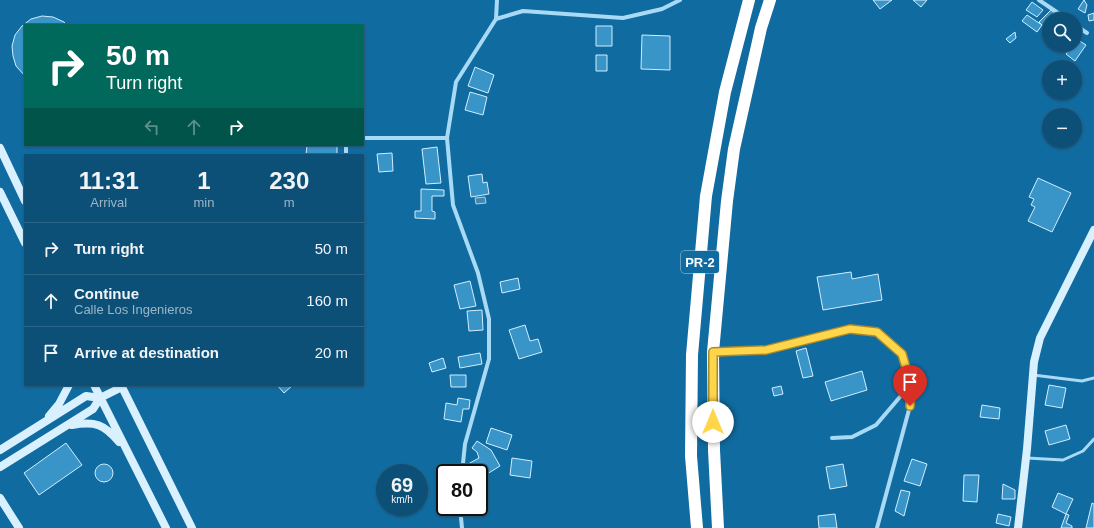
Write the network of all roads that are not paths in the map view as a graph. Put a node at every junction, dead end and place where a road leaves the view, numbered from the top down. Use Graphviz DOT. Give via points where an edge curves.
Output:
graph roads {
  1 [pos="497,0"];
  2 [pos="680,0"];
  3 [pos="749,0"];
  4 [pos="770,0"];
  5 [pos="1040,0"];
  6 [pos="1056,12"];
  7 [pos="496,19"];
  8 [pos="1082,30"];
  9 [pos="1087,33"];
  10 [pos="364,138"];
  11 [pos="448,138"];
  12 [pos="0,150"];
  13 [pos="0,192"];
  14 [pos="24,199"];
  15 [pos="1094,230"];
  16 [pos="24,241"];
  17 [pos="713,352"];
  18 [pos="1033,375"];
  19 [pos="1094,378"];
  20 [pos="911,384"];
  21 [pos="69,386"];
  22 [pos="94,386"];
  23 [pos="121,386"];
  24 [pos="100,398"];
  25 [pos="42,423"];
  26 [pos="67,425"];
  27 [pos="832,438"];
  28 [pos="1094,439"];
  29 [pos="0,450"];
  30 [pos="128,451"];
  31 [pos="1026,458"];
  32 [pos="463,464"];
  33 [pos="0,467"];
  34 [pos="0,498"];
  35 [pos="461,516"];
  36 [pos="19,528"];
  37 [pos="166,528"];
  38 [pos="192,528"];
  39 [pos="462,528"];
  40 [pos="697,528"];
  41 [pos="718,528"];
  42 [pos="877,528"];
  43 [pos="1018,528"];
  1 -- 7 [label="street"];
  2 -- 7 [label="street" via="662,9 624,18 523,11"];
  3 -- 40 [label="highway, PR-2" via="725,92 706,196 692,355 691,456"];
  4 -- 17 [label="highway, PR-2" via="761,28 734,149"];
  5 -- 6 [label="street"];
  7 -- 11 [label="street" via="456,82"];
  8 -- 9 [label="street"];
  10 -- 11 [label="street"];
  11 -- 32 [label="street" via="453,205 478,273 489,318 489,359 465,444"];
  12 -- 14 [label="street"];
  13 -- 16 [label="street"];
  15 -- 18 [label="street" via="1040,338"];
  17 -- 20 [label="street" via="766,350 850,329 877,332 902,354"];
  17 -- 41 [label="highway, PR-2"];
  18 -- 19 [label="lane" via="1082,381"];
  18 -- 31 [label="street"];
  20 -- 27 [label="street" via="876,426 852,437"];
  20 -- 42 [label="street" via="910,406"];
  21 -- 25 [label="street" via="60,404"];
  22 -- 24 [label="street"];
  23 -- 24 [label="street"];
  23 -- 38 [label="street"];
  24 -- 25 [label="street" via="86,396"];
  24 -- 26 [label="street" via="93,410"];
  24 -- 30 [label="street"];
  25 -- 29 [label="street"];
  26 -- 30 [label="street" via="86,422 97,424 110,431"];
  26 -- 33 [label="street"];
  28 -- 31 [label="lane" via="1083,451 1063,460"];
  30 -- 37 [label="street"];
  31 -- 43 [label="street"];
  34 -- 36 [label="street"];
  35 -- 39 [label="street"];
}
